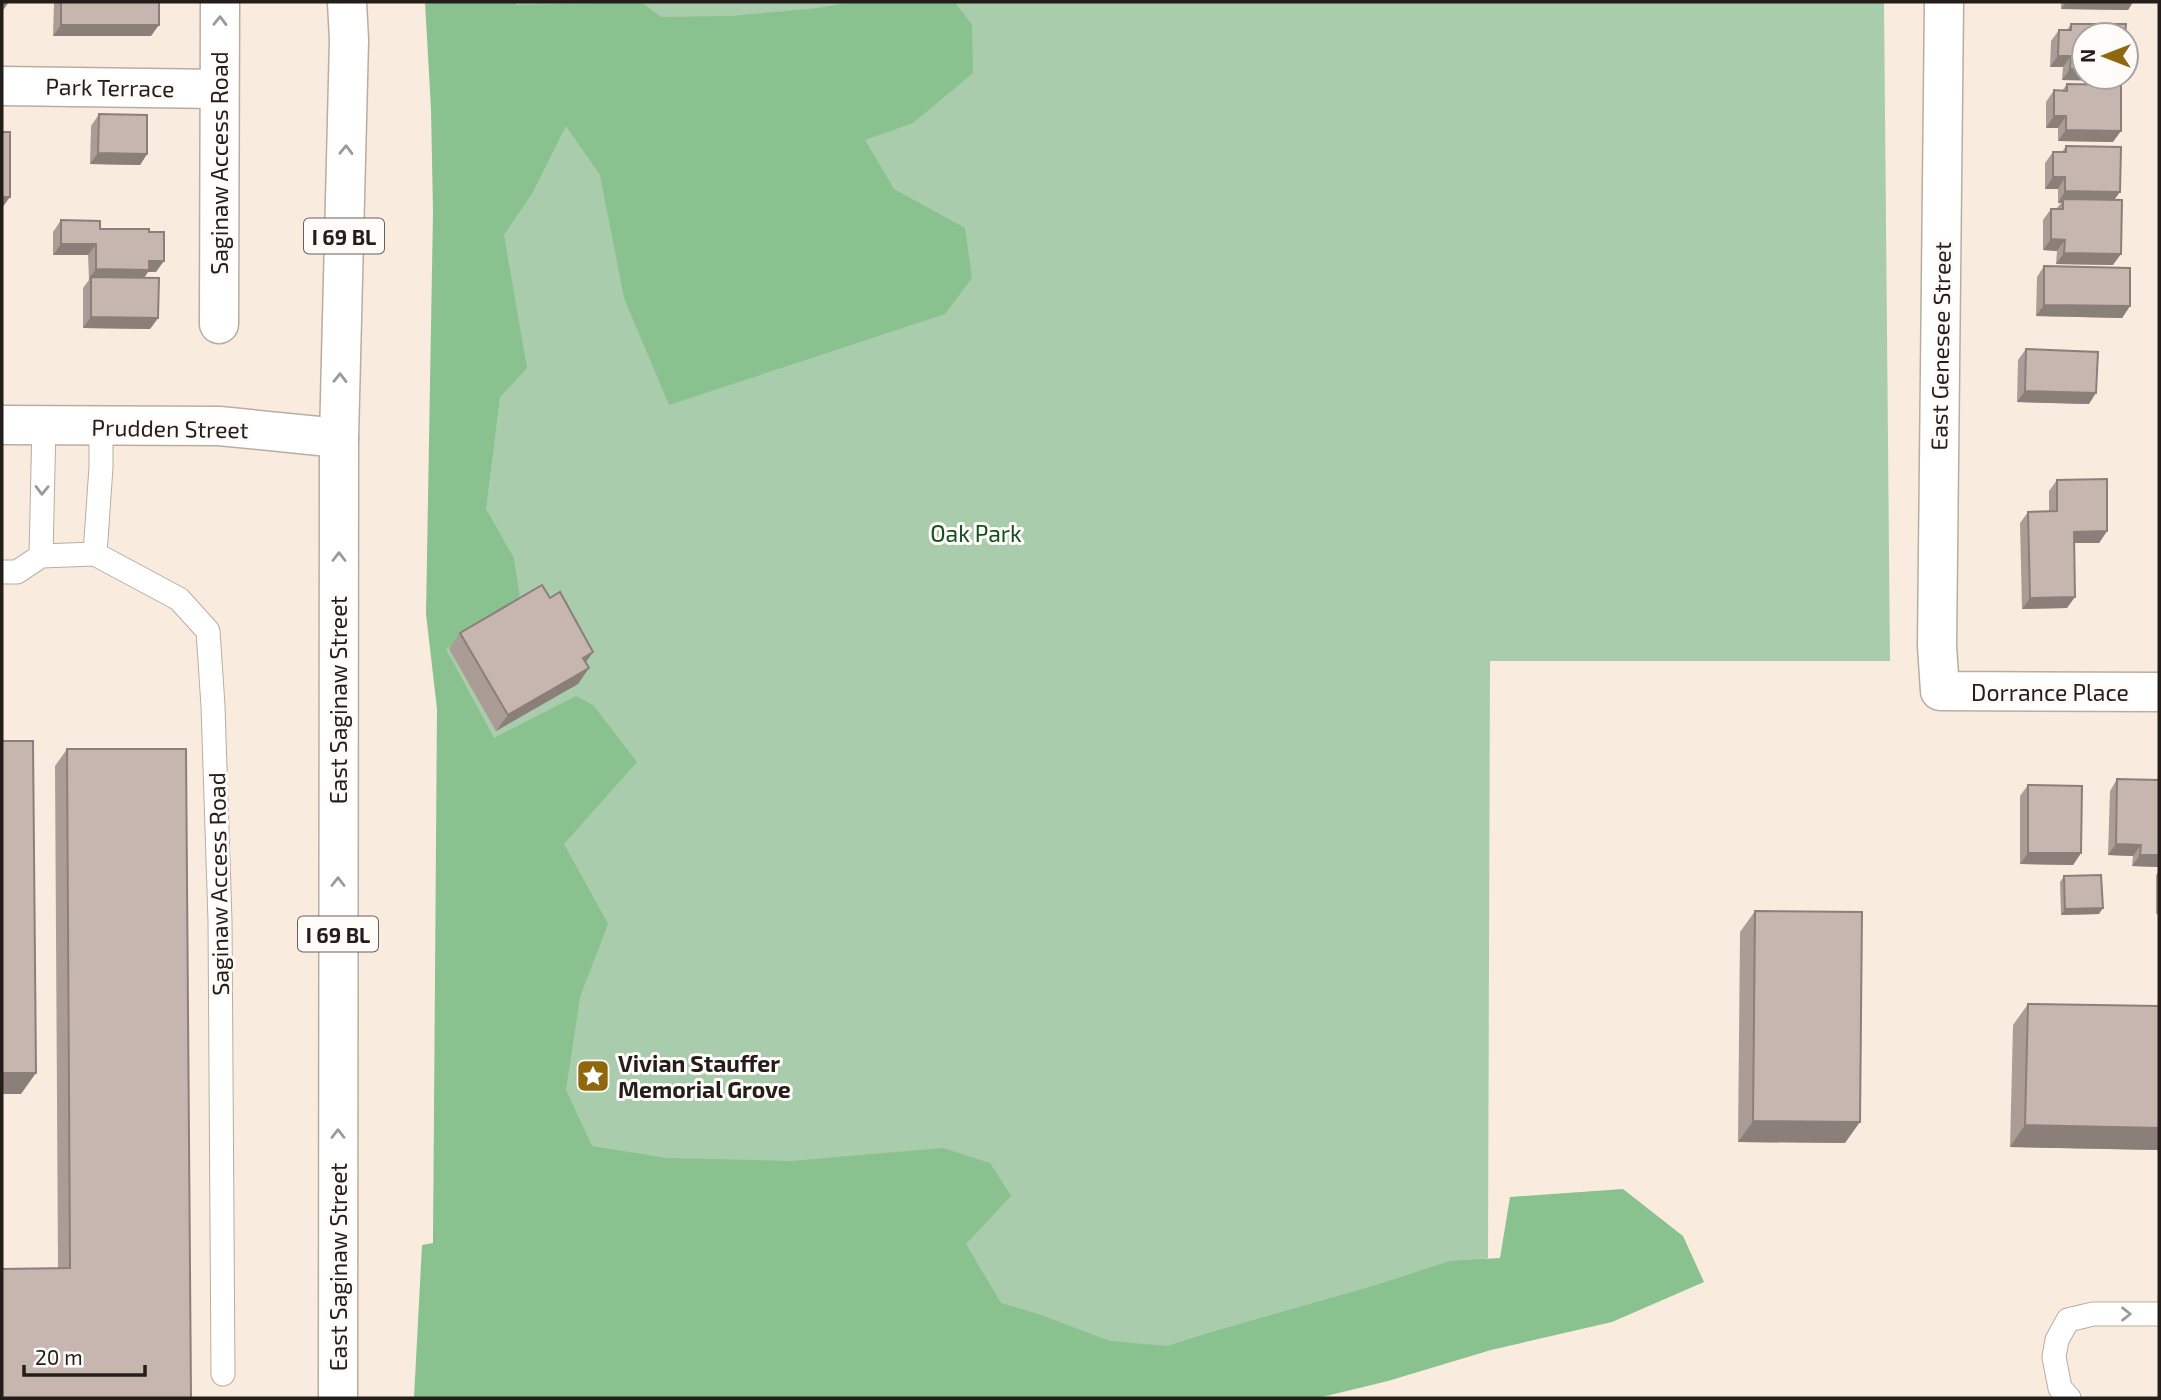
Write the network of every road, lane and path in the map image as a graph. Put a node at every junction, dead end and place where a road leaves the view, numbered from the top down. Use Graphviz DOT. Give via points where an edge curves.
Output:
graph roads {
  1 [pos="220,2"];
  2 [pos="347,2"];
  3 [pos="1944,2"];
  4 [pos="2,86"];
  5 [pos="219,89"];
  6 [pos="219,324"];
  7 [pos="44,424"];
  8 [pos="2,425"];
  9 [pos="101,427"];
  10 [pos="339,438"];
  11 [pos="95,554"];
  12 [pos="41,556"];
  13 [pos="2,572"];
  14 [pos="1940,691"];
  15 [pos="2159,692"];
  16 [pos="2159,1314"];
  17 [pos="223,1374"];
  18 [pos="338,1398"];
  19 [pos="2069,1398"];
  5 -- 1 [label="street, Saginaw Access Road, one-way"];
  10 -- 2 [label="street, East Saginaw Street / I 69 BL, one-way"];
  3 -- 14 [label="street, East Genesee Street"];
  4 -- 5 [label="street, Park Terrace"];
  5 -- 6 [label="street, Saginaw Access Road"];
  7 -- 8 [label="street, Prudden Street"];
  7 -- 9 [label="street, Prudden Street"];
  7 -- 12 [label="lane, one-way"];
  9 -- 10 [label="street, Prudden Street" via="219,426"];
  9 -- 11 [label="lane"];
  18 -- 10 [label="street, East Saginaw Street / I 69 BL, one-way"];
  11 -- 12 [label="lane"];
  11 -- 17 [label="lane, Saginaw Access Road" via="179,599 208,631 220,921"];
  12 -- 13 [label="lane" via="17,572"];
  14 -- 15 [label="street, Dorrance Place"];
  19 -- 16 [label="lane, one-way" via="2060,1388 2054,1357 2068,1320 2093,1314"];
}
